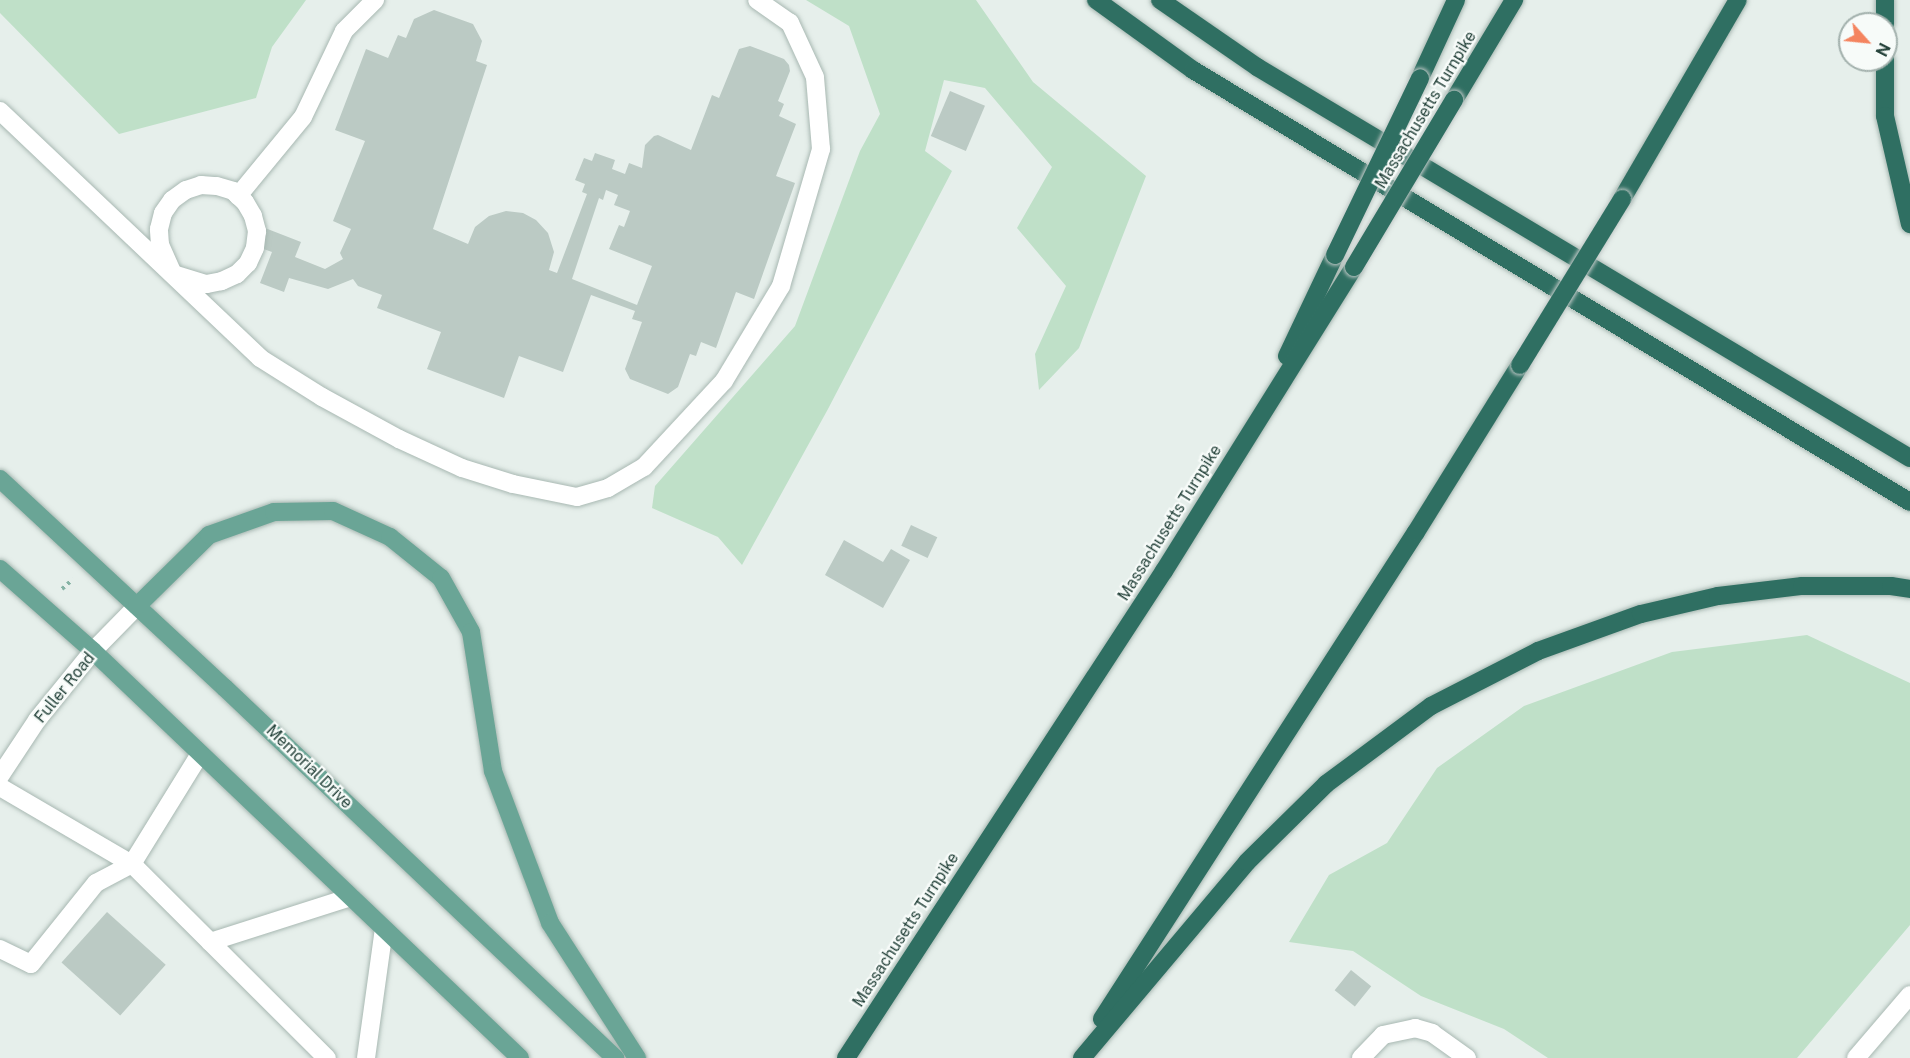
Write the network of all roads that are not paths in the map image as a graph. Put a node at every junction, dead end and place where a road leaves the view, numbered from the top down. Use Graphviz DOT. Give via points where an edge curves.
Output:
graph roads {
  1 [pos="375,0"];
  2 [pos="757,0"];
  3 [pos="1096,0"];
  4 [pos="1160,0"];
  5 [pos="1456,0"];
  6 [pos="1514,0"];
  7 [pos="1738,0"];
  8 [pos="1885,72"];
  9 [pos="0,111"];
  10 [pos="238,196"];
  11 [pos="1910,224"];
  12 [pos="173,274"];
  13 [pos="1249,435"];
  14 [pos="1910,458"];
  15 [pos="0,479"];
  16 [pos="1910,502"];
  17 [pos="0,569"];
  18 [pos="1910,589"];
  19 [pos="137,606"];
  20 [pos="93,651"];
  21 [pos="200,754"];
  22 [pos="0,776"];
  23 [pos="0,787"];
  24 [pos="132,864"];
  25 [pos="351,897"];
  26 [pos="384,929"];
  27 [pos="210,942"];
  28 [pos="0,949"];
  29 [pos="1910,995"];
  30 [pos="327,1058"];
  31 [pos="366,1058"];
  32 [pos="520,1058"];
  33 [pos="615,1058"];
  34 [pos="637,1058"];
  35 [pos="846,1058"];
  36 [pos="1079,1058"];
  37 [pos="1361,1058"];
  38 [pos="1467,1058"];
  39 [pos="1856,1058"];
  1 -- 10 [label="main road" via="344,31 303,117"];
  2 -- 12 [label="main road" via="790,23 816,87 821,149 781,286 724,381 644,467 608,488 577,496 524,486 462,468 399,439 260,358"];
  3 -- 16 [label="highway" via="1193,70"];
  4 -- 14 [label="highway" via="1257,67"];
  5 -- 13 [label="highway, bridge"];
  6 -- 13 [label="highway, Massachusetts Turnpike, bridge"];
  7 -- 36 [label="highway, bridge" via="1622,199 1416,532"];
  8 -- 11 [label="highway" via="1885,116"];
  9 -- 12 [label="main road"];
  10 -- 12 [label="main road" via="218,186 201,186 172,200 159,229 160,245"];
  10 -- 12 [label="main road" via="253,216 257,231 248,262 237,274 206,284"];
  13 -- 35 [label="highway, Massachusetts Turnpike"];
  15 -- 19 [label="main road, Memorial Drive"];
  17 -- 20 [label="main road"];
  18 -- 36 [label="highway" via="1802,586 1718,596 1641,614 1538,651 1431,706 1326,784 1247,862"];
  19 -- 20 [label="main road, Fuller Road"];
  19 -- 33 [label="main road, Memorial Drive"];
  19 -- 34 [label="main road" via="209,535 274,512 333,511 390,537 441,578 471,632 492,771 550,923"];
  20 -- 21 [label="main road"];
  20 -- 22 [label="main road, Fuller Road" via="37,720"];
  21 -- 24 [label="main road"];
  21 -- 25 [label="main road"];
  23 -- 24 [label="main road"];
  24 -- 27 [label="main road"];
  24 -- 28 [label="main road" via="96,883 31,964"];
  25 -- 26 [label="main road"];
  25 -- 27 [label="main road"];
  26 -- 31 [label="main road"];
  26 -- 32 [label="main road"];
  27 -- 30 [label="main road"];
  29 -- 39 [label="main road"];
  37 -- 38 [label="main road" via="1383,1035 1415,1028 1432,1033"];
}
